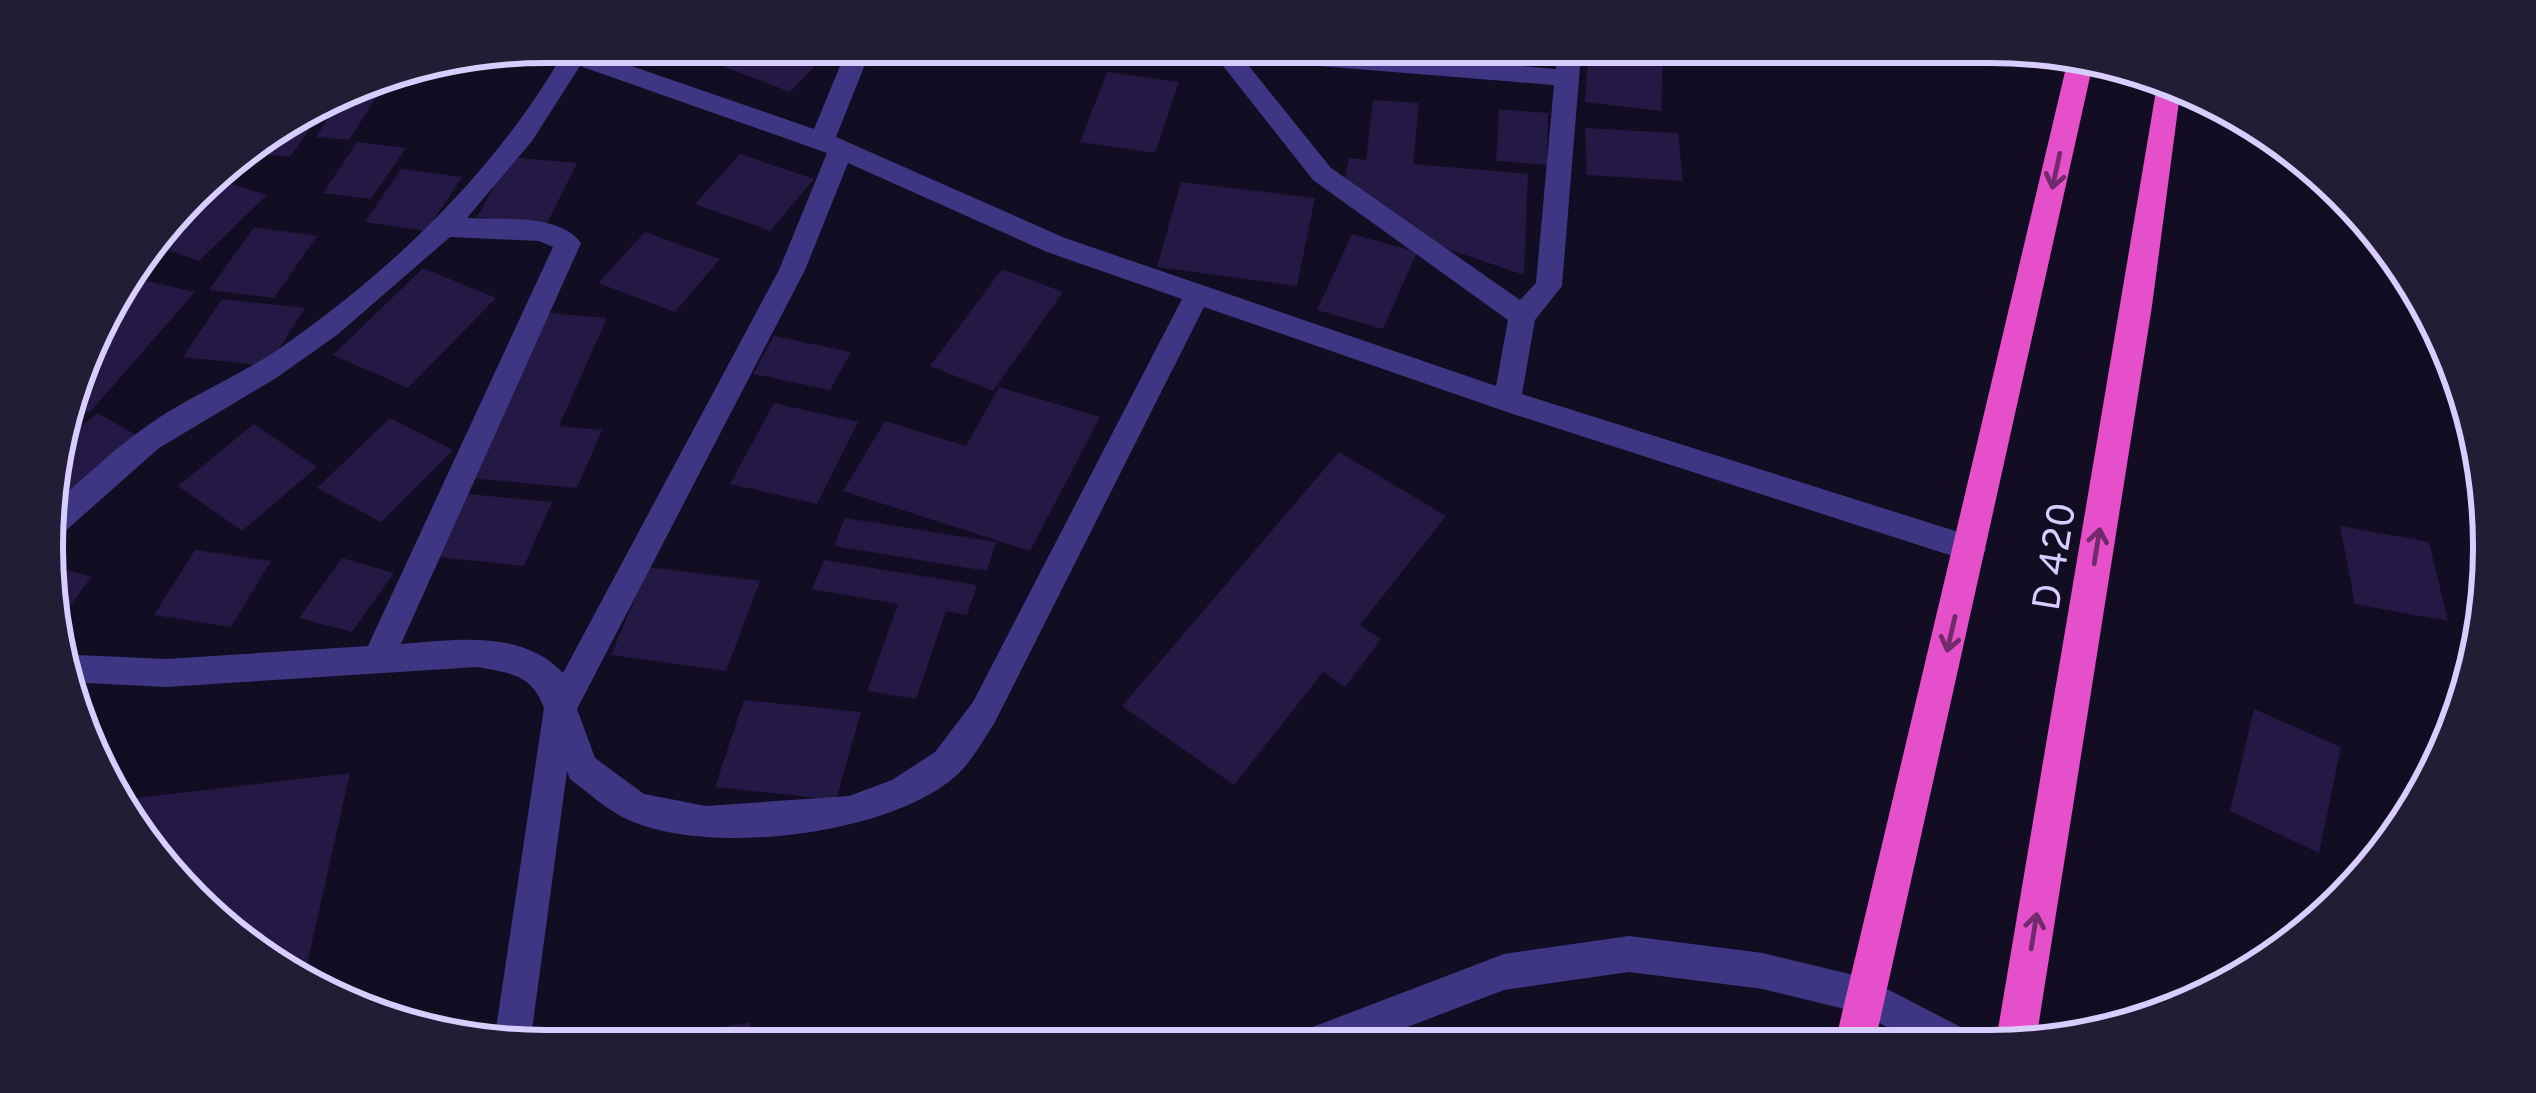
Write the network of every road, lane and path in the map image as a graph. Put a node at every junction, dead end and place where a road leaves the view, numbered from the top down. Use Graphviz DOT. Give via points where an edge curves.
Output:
graph roads {
  1 [pos="569,63"];
  2 [pos="612,63"];
  3 [pos="856,63"];
  4 [pos="1232,63"];
  5 [pos="1404,63"];
  6 [pos="1569,63"];
  7 [pos="2078,71"];
  8 [pos="1569,78"];
  9 [pos="2166,97"];
  10 [pos="831,146"];
  11 [pos="448,227"];
  12 [pos="1198,292"];
  13 [pos="1522,316"];
  14 [pos="1507,400"];
  15 [pos="64,513"];
  16 [pos="1971,549"];
  17 [pos="379,658"];
  18 [pos="78,668"];
  19 [pos="559,711"];
  20 [pos="1866,996"];
  21 [pos="514,1029"];
  22 [pos="2018,1029"];
  23 [pos="1352,1030"];
  24 [pos="1858,1030"];
  25 [pos="1929,1030"];
  1 -- 11 [label="street"];
  2 -- 10 [label="street"];
  3 -- 10 [label="street"];
  4 -- 13 [label="street" via="1322,174"];
  5 -- 8 [label="street"];
  6 -- 8 [label="street"];
  7 -- 16 [label="highway, one-way"];
  8 -- 13 [label="street" via="1550,286"];
  22 -- 9 [label="highway, D 420, one-way"];
  10 -- 12 [label="street" via="1056,245"];
  10 -- 19 [label="street" via="782,289"];
  11 -- 15 [label="street" via="282,361 150,439"];
  11 -- 17 [label="street" via="542,232 568,243"];
  12 -- 14 [label="street"];
  12 -- 19 [label="street" via="983,712 947,763 903,792 849,812 726,821 637,808 582,768"];
  13 -- 14 [label="street"];
  14 -- 16 [label="street"];
  16 -- 20 [label="highway, one-way"];
  17 -- 18 [label="street" via="166,673"];
  17 -- 19 [label="street" via="477,653 527,662 550,680"];
  19 -- 21 [label="street"];
  20 -- 23 [label="street" via="1763,971 1629,954 1504,972"];
  20 -- 24 [label="highway"];
  20 -- 25 [label="street"];
}
